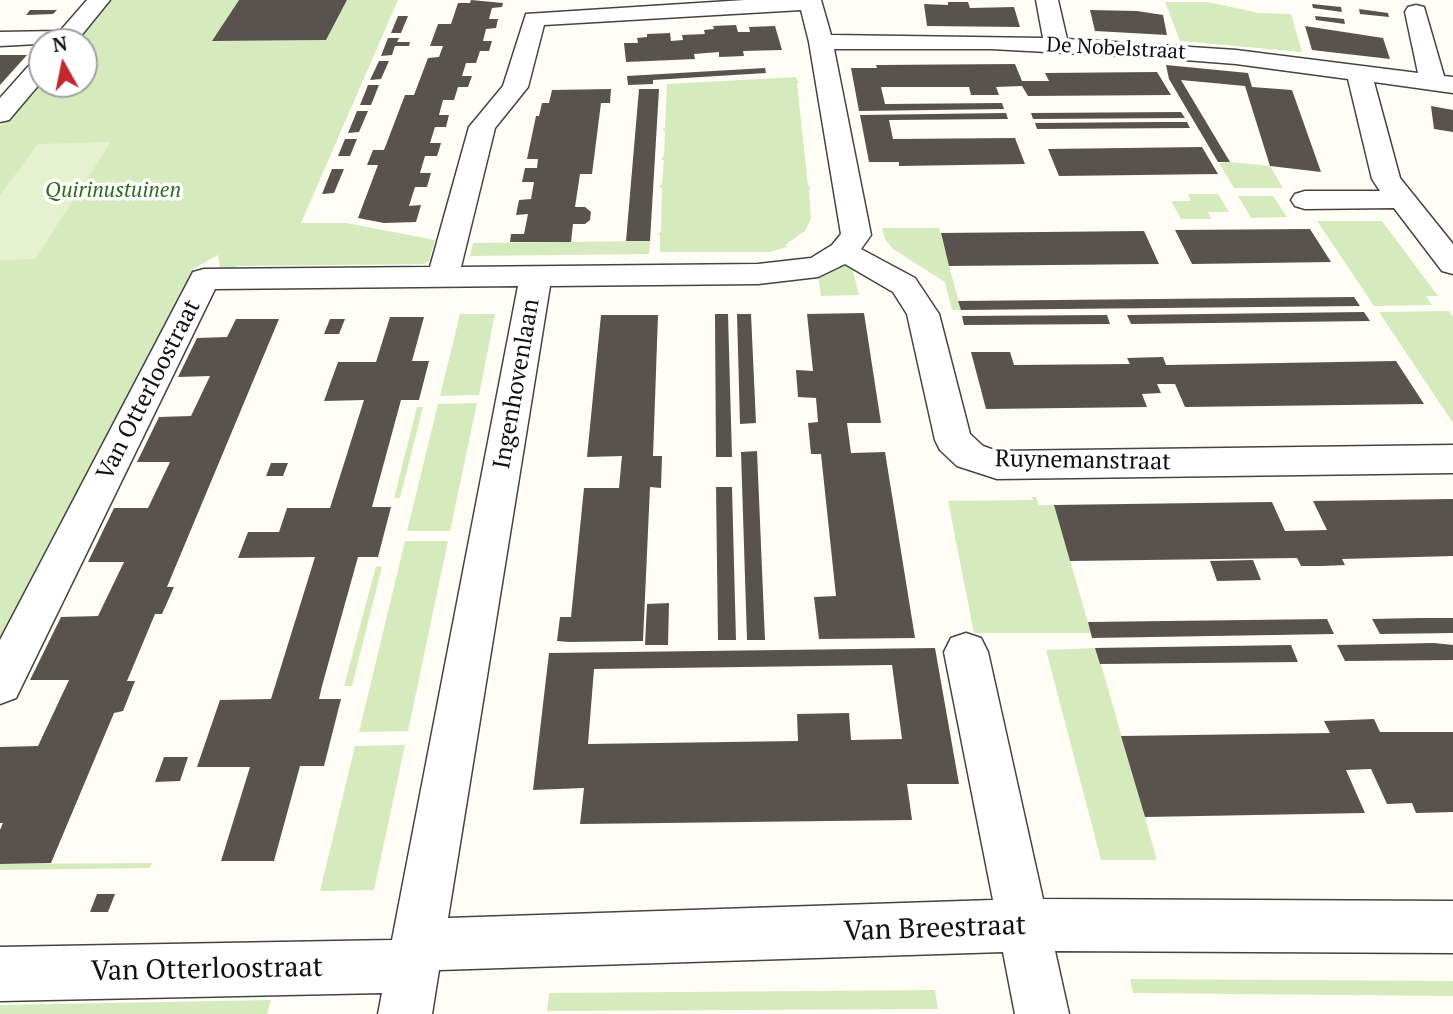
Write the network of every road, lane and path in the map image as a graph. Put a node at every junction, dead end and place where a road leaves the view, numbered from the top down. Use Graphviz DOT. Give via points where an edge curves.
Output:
graph roads {
  1 [pos="99,0"];
  2 [pos="1047,0"];
  3 [pos="810,2"];
  4 [pos="1416,12"];
  5 [pos="75,28"];
  6 [pos="0,39"];
  7 [pos="28,39"];
  8 [pos="821,42"];
  9 [pos="1057,46"];
  10 [pos="1359,72"];
  11 [pos="28,82"];
  12 [pos="1443,84"];
  13 [pos="0,114"];
  14 [pos="1401,199"];
  15 [pos="1305,200"];
  16 [pos="843,252"];
  17 [pos="1453,264"];
  18 [pos="536,275"];
  19 [pos="443,276"];
  20 [pos="1453,459"];
  21 [pos="966,652"];
  22 [pos="0,684"];
  23 [pos="1023,925"];
  24 [pos="1453,927"];
  25 [pos="0,974"];
  26 [pos="412,975"];
  27 [pos="1042,1014"];
  1 -- 5 [label="street"];
  2 -- 9 [label="street"];
  3 -- 8 [label="street"];
  3 -- 19 [label="street" via="528,12 515,87 482,127"];
  4 -- 12 [label="street"];
  6 -- 7 [label="street"];
  8 -- 9 [label="street, De Nobelstraat"];
  8 -- 16 [label="street" via="856,235"];
  9 -- 10 [label="street, De Nobelstraat" via="1236,57"];
  10 -- 12 [label="street, De Nobelstraat"];
  10 -- 14 [label="street" via="1386,179"];
  11 -- 13 [label="street"];
  14 -- 15 [label="street"];
  14 -- 17 [label="street"];
  16 -- 18 [label="street, Ingenhovenlaan" via="818,267 780,273"];
  16 -- 20 [label="street, Ruynemanstraat" via="905,285 923,314 953,440 970,456 997,465"];
  18 -- 19 [label="street, Van Otterloostraat"];
  18 -- 26 [label="street, Ingenhovenlaan"];
  19 -- 22 [label="street, Van Otterloostraat" via="204,279"];
  21 -- 23 [label="street"];
  23 -- 24 [label="street, Van Breestraat"];
  23 -- 26 [label="street, Van Breestraat"];
  23 -- 27 [label="street"];
  25 -- 26 [label="street, Van Otterloostraat"];
}
